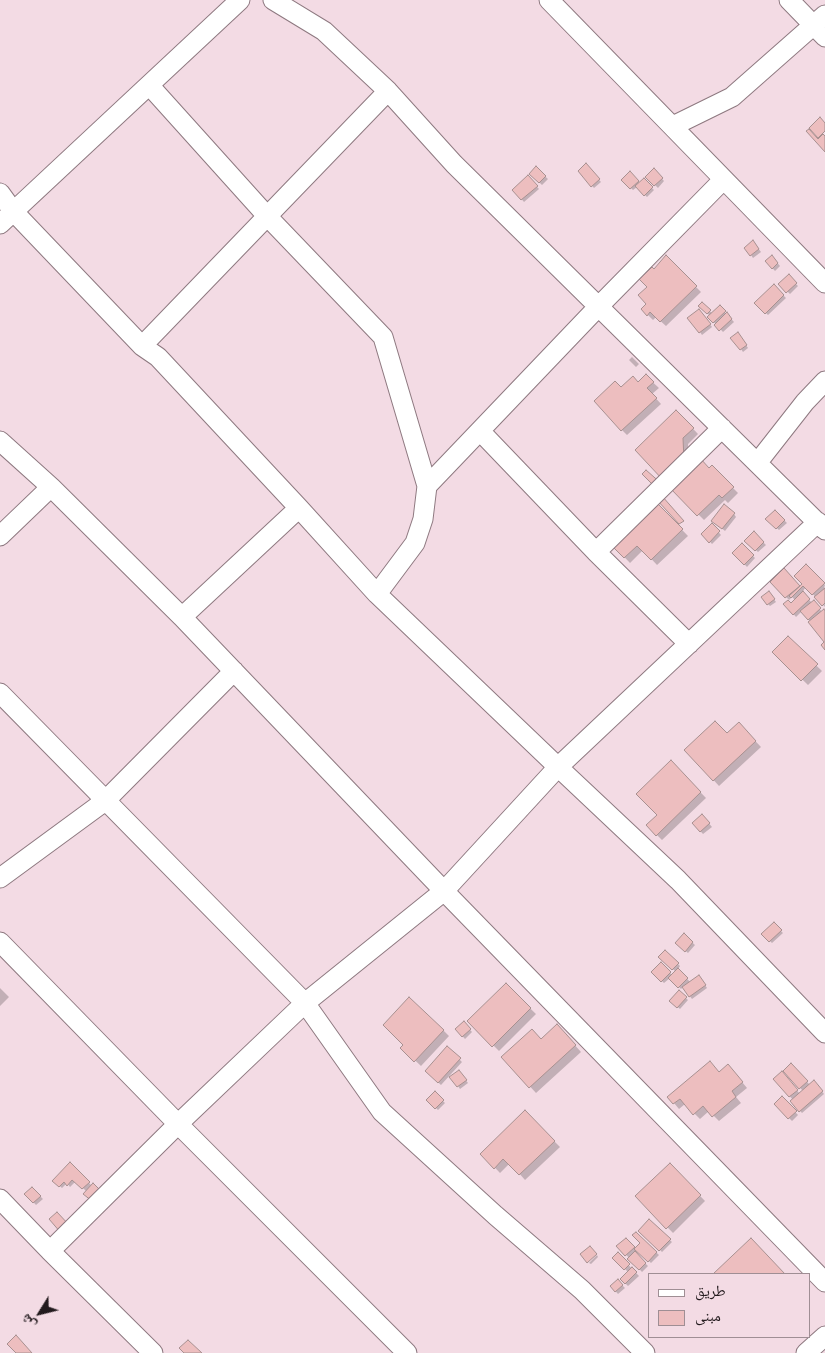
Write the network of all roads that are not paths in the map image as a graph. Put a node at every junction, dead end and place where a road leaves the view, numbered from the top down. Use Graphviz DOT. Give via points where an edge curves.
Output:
graph roads {
  1 [pos="240,0"];
  2 [pos="273,0"];
  3 [pos="549,0"];
  4 [pos="789,0"];
  5 [pos="821,26"];
  6 [pos="149,85"];
  7 [pos="388,91"];
  8 [pos="673,126"];
  9 [pos="724,180"];
  10 [pos="0,193"];
  11 [pos="267,216"];
  12 [pos="6,218"];
  13 [pos="825,283"];
  14 [pos="599,306"];
  15 [pos="142,346"];
  16 [pos="825,381"];
  17 [pos="722,428"];
  18 [pos="480,431"];
  19 [pos="0,441"];
  20 [pos="758,462"];
  21 [pos="427,486"];
  22 [pos="51,487"];
  23 [pos="299,508"];
  24 [pos="821,526"];
  25 [pos="0,536"];
  26 [pos="596,552"];
  27 [pos="378,594"];
  28 [pos="182,617"];
  29 [pos="689,644"];
  30 [pos="234,671"];
  31 [pos="0,693"];
  32 [pos="558,767"];
  33 [pos="105,801"];
  34 [pos="0,878"];
  35 [pos="444,891"];
  36 [pos="0,942"];
  37 [pos="305,1003"];
  38 [pos="825,1033"];
  39 [pos="178,1124"];
  40 [pos="0,1199"];
  41 [pos="50,1252"];
  42 [pos="825,1282"];
  43 [pos="825,1336"];
  44 [pos="153,1353"];
  45 [pos="407,1353"];
  46 [pos="645,1353"];
  47 [pos="806,1353"];
  1 -- 6 [label="street"];
  2 -- 7 [label="street" via="324,31"];
  3 -- 8 [label="street"];
  4 -- 5 [label="street"];
  5 -- 8 [label="street" via="732,97"];
  6 -- 11 [label="street"];
  6 -- 12 [label="street"];
  7 -- 11 [label="street"];
  7 -- 14 [label="street" via="454,164"];
  8 -- 9 [label="street"];
  9 -- 13 [label="street"];
  9 -- 14 [label="street"];
  10 -- 12 [label="street"];
  11 -- 15 [label="street"];
  11 -- 21 [label="street" via="383,337"];
  12 -- 15 [label="street"];
  14 -- 17 [label="street"];
  14 -- 18 [label="street"];
  15 -- 23 [label="street" via="158,357"];
  16 -- 20 [label="street"];
  17 -- 20 [label="street"];
  17 -- 26 [label="street"];
  18 -- 21 [label="street"];
  18 -- 26 [label="street"];
  19 -- 22 [label="street"];
  20 -- 24 [label="street"];
  21 -- 27 [label="street" via="423,519 415,543"];
  22 -- 25 [label="street"];
  22 -- 28 [label="street"];
  23 -- 27 [label="street"];
  23 -- 28 [label="street"];
  24 -- 29 [label="street"];
  26 -- 29 [label="street"];
  27 -- 32 [label="street"];
  28 -- 30 [label="street"];
  29 -- 32 [label="street"];
  30 -- 33 [label="street"];
  30 -- 35 [label="street"];
  31 -- 33 [label="street"];
  32 -- 35 [label="street"];
  32 -- 38 [label="street" via="678,880"];
  33 -- 34 [label="street"];
  33 -- 37 [label="street"];
  35 -- 37 [label="street"];
  35 -- 42 [label="street"];
  36 -- 39 [label="street"];
  37 -- 39 [label="street"];
  37 -- 46 [label="street" via="382,1112 582,1290"];
  39 -- 41 [label="street"];
  39 -- 45 [label="street"];
  40 -- 41 [label="street"];
  41 -- 44 [label="street"];
  43 -- 47 [label="street"];
}
